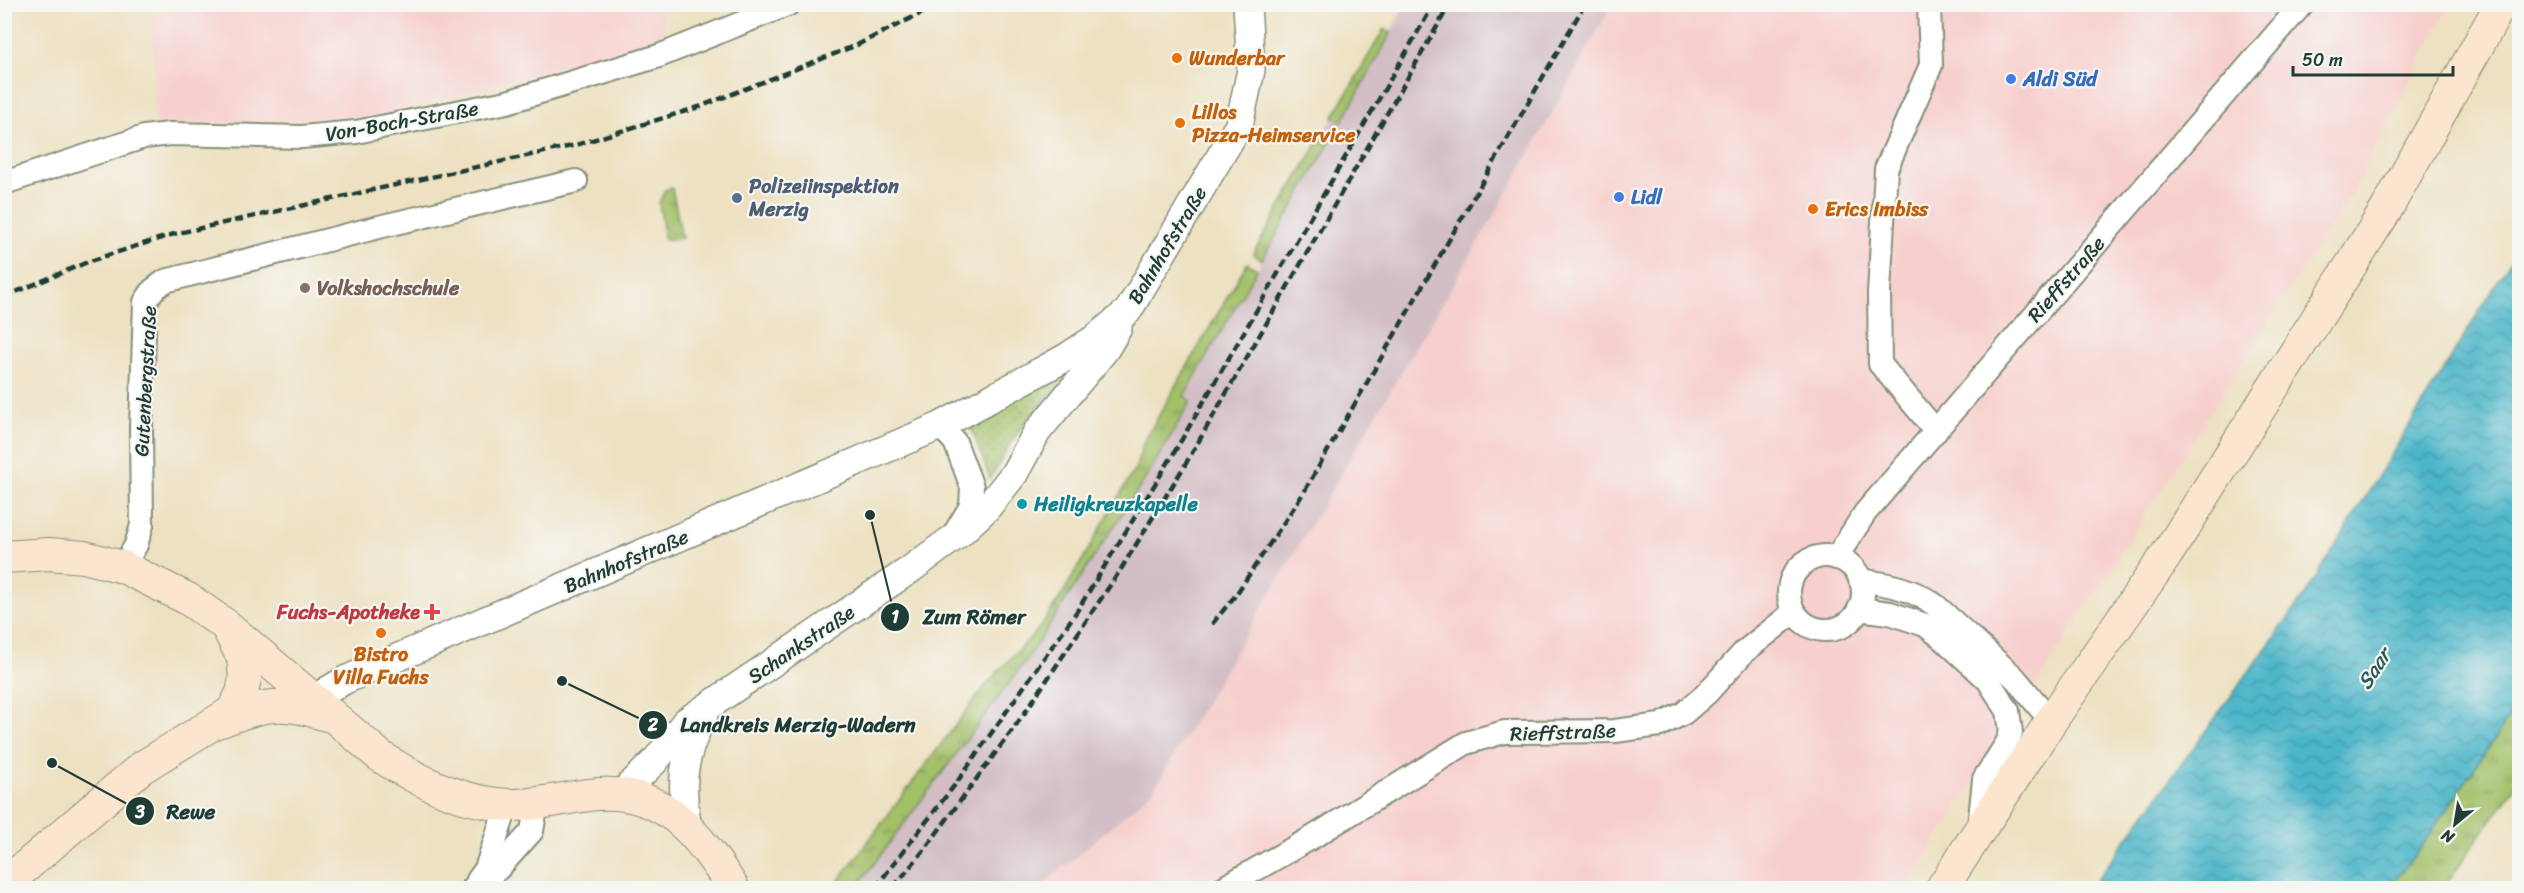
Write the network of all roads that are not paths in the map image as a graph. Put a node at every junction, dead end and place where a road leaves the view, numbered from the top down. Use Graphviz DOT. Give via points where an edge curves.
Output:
graph roads {
  1 [pos="789,4"];
  2 [pos="1247,4"];
  3 [pos="1929,4"];
  4 [pos="2302,4"];
  5 [pos="2501,4"];
  6 [pos="576,182"];
  7 [pos="4,183"];
  8 [pos="1128,311"];
  9 [pos="940,426"];
  10 [pos="1936,431"];
  11 [pos="934,553"];
  12 [pos="4,557"];
  13 [pos="1836,558"];
  14 [pos="123,567"];
  15 [pos="1860,580"];
  16 [pos="1859,609"];
  17 [pos="1794,612"];
  18 [pos="227,626"];
  19 [pos="324,709"];
  20 [pos="708,709"];
  21 [pos="220,721"];
  22 [pos="2051,721"];
  23 [pos="621,794"];
  24 [pos="522,804"];
  25 [pos="688,827"];
  26 [pos="1979,833"];
  27 [pos="4,885"];
  28 [pos="473,888"];
  29 [pos="733,888"];
  30 [pos="1223,888"];
  31 [pos="1942,888"];
  1 -- 7 [label="street, Von-Boch-Straße" via="659,56 507,102 324,135 144,137"];
  2 -- 8 [label="street, Bahnhofstraße" via="1251,70 1239,125"];
  3 -- 10 [label="street" via="1931,65 1886,169 1879,293 1880,364"];
  4 -- 10 [label="street, Rieffstraße"];
  5 -- 22 [label="main road" via="2386,210 2167,554"];
  6 -- 14 [label="street, Gutenbergstraße" via="176,278 153,290 145,302 142,525"];
  8 -- 9 [label="street, Bahnhofstraße" via="1065,358"];
  8 -- 11 [label="street, Schankstraße" via="1105,350 1037,432 1003,491"];
  9 -- 11 [label="street" via="955,442 972,487 971,506 957,529"];
  9 -- 19 [label="street, Bahnhofstraße" via="345,680"];
  10 -- 13 [label="street, Rieffstraße" via="1855,525"];
  11 -- 20 [label="street, Schankstraße"];
  12 -- 14 [label="main road" via="49,554 84,557"];
  13 -- 15 [label="street" via="1854,570"];
  13 -- 17 [label="street" via="1813,558 1796,572 1789,592"];
  14 -- 18 [label="main road" via="188,598"];
  15 -- 16 [label="street"];
  15 -- 22 [label="street" via="1907,590 1935,605 2015,678"];
  16 -- 17 [label="street" via="1845,625 1823,630 1812,627"];
  16 -- 26 [label="street" via="1890,613 1925,625 1988,680 2008,711 2011,732 1984,779"];
  17 -- 30 [label="street, Rieffstraße" via="1744,652 1684,713 1660,725 1615,731 1504,732 1466,743"];
  18 -- 19 [label="main road"];
  18 -- 21 [label="main road" via="243,658 245,678 238,703"];
  19 -- 21 [label="main road" via="261,706"];
  19 -- 24 [label="main road" via="380,756 428,784 452,793"];
  20 -- 23 [label="street, Schankstraße" via="685,722 656,760"];
  20 -- 25 [label="street, Schankstraße" via="690,744 683,776"];
  21 -- 27 [label="main road" via="141,768"];
  22 -- 26 [label="main road"];
  23 -- 24 [label="main road"];
  23 -- 25 [label="main road" via="664,808"];
  24 -- 28 [label="street"];
  24 -- 28 [label="street" via="532,831 498,869"];
  25 -- 29 [label="main road"];
  26 -- 31 [label="main road"];
}
